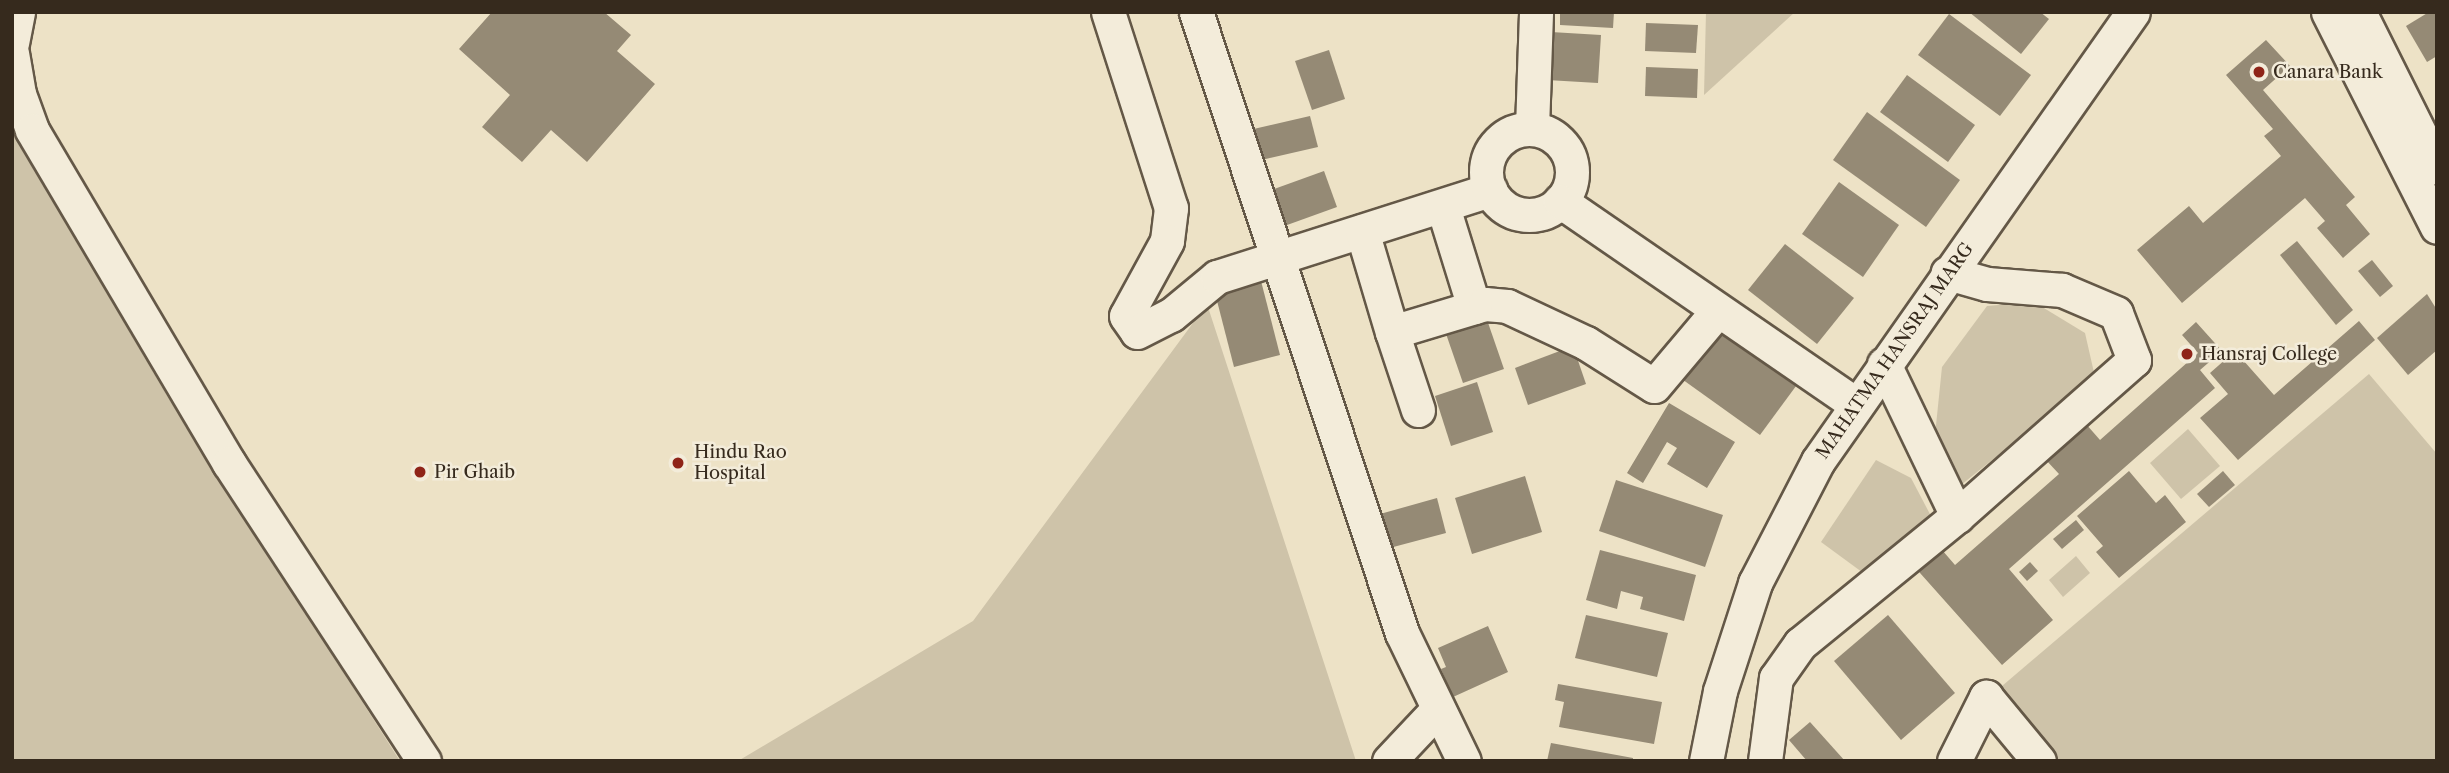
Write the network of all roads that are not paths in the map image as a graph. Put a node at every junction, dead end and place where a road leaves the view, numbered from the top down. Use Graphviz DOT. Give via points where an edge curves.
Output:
graph roads {
  1 [pos="18,12"];
  2 [pos="1108,12"];
  3 [pos="1196,12"];
  4 [pos="1536,12"];
  5 [pos="2133,12"];
  6 [pos="2328,12"];
  7 [pos="2359,12"];
  8 [pos="12,43"];
  9 [pos="12,53"];
  10 [pos="1532,128"];
  11 [pos="2437,168"];
  12 [pos="1490,190"];
  13 [pos="1560,201"];
  14 [pos="1443,207"];
  15 [pos="2437,227"];
  16 [pos="1362,230"];
  17 [pos="1279,256"];
  18 [pos="1948,273"];
  19 [pos="1474,307"];
  20 [pos="1718,310"];
  21 [pos="1392,332"];
  22 [pos="1884,363"];
  23 [pos="1855,404"];
  24 [pos="1418,410"];
  25 [pos="1957,516"];
  26 [pos="1437,710"];
  27 [pos="424,761"];
  28 [pos="1389,761"];
  29 [pos="1464,761"];
  30 [pos="1706,761"];
  31 [pos="1765,761"];
  32 [pos="1954,761"];
  33 [pos="2039,761"];
  1 -- 8 [label="street"];
  2 -- 17 [label="street" via="1171,208 1167,241 1126,316 1130,328 1142,332 1217,277"];
  3 -- 17 [label="street"];
  4 -- 10 [label="street"];
  5 -- 18 [label="street, MAHATMA HANSRAJ MARG"];
  6 -- 15 [label="street"];
  7 -- 11 [label="street"];
  9 -- 27 [label="street" via="19,94 32,130 229,463"];
  10 -- 12 [label="street" via="1511,133 1497,144 1488,158"];
  10 -- 13 [label="street" via="1558,140 1568,154 1569,187"];
  12 -- 13 [label="street" via="1514,213 1547,211"];
  12 -- 14 [label="street"];
  13 -- 20 [label="street"];
  14 -- 16 [label="street"];
  14 -- 19 [label="street"];
  16 -- 17 [label="street"];
  16 -- 21 [label="street"];
  17 -- 26 [label="street" via="1402,633"];
  18 -- 22 [label="street, MAHATMA HANSRAJ MARG"];
  18 -- 25 [label="street" via="1987,284 2062,290 2116,313 2134,360"];
  19 -- 20 [label="street" via="1507,306 1528,312 1654,386"];
  19 -- 21 [label="street"];
  20 -- 23 [label="street"];
  21 -- 24 [label="street"];
  22 -- 23 [label="street, MAHATMA HANSRAJ MARG"];
  22 -- 25 [label="street"];
  23 -- 30 [label="street, MAHATMA HANSRAJ MARG" via="1818,461 1755,583 1720,691"];
  25 -- 31 [label="street" via="1800,644 1776,678"];
  26 -- 28 [label="street"];
  26 -- 29 [label="street"];
  32 -- 33 [label="street" via="1986,697"];
}
